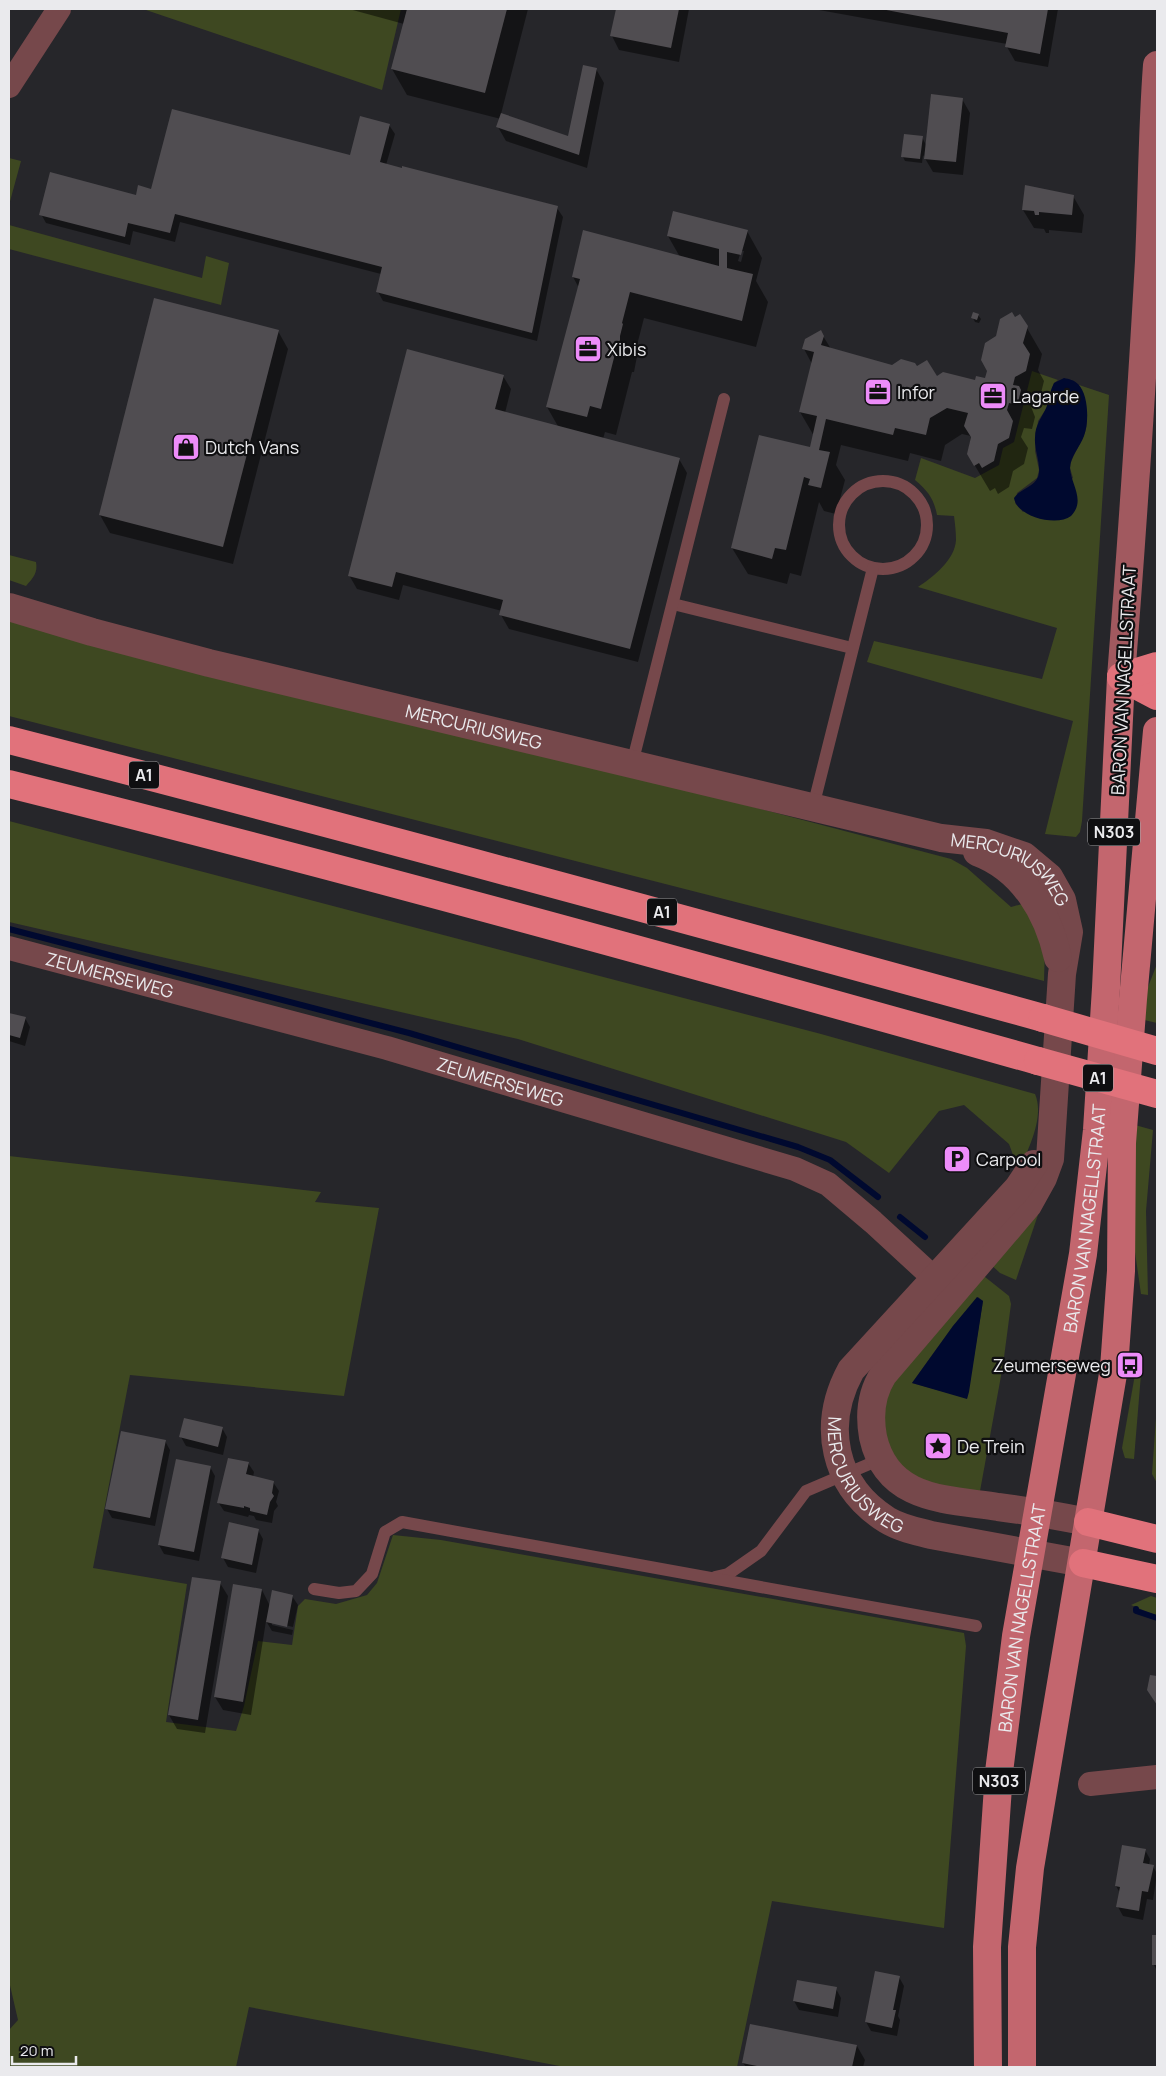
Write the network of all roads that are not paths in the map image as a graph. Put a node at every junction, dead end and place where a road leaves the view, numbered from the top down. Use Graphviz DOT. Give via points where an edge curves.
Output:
graph roads {
  1 [pos="59,9"];
  2 [pos="1157,65"];
  3 [pos="9,86"];
  4 [pos="724,399"];
  5 [pos="873,568"];
  6 [pos="673,604"];
  7 [pos="9,607"];
  8 [pos="852,648"];
  9 [pos="1157,666"];
  10 [pos="1122,677"];
  11 [pos="1157,696"];
  12 [pos="1157,731"];
  13 [pos="9,740"];
  14 [pos="632,764"];
  15 [pos="9,784"];
  16 [pos="812,807"];
  17 [pos="9,948"];
  18 [pos="1157,1051"];
  19 [pos="1157,1094"];
  20 [pos="943,1286"];
  21 [pos="881,1459"];
  22 [pos="846,1474"];
  23 [pos="1038,1512"];
  24 [pos="1088,1522"];
  25 [pos="1157,1539"];
  26 [pos="1031,1554"];
  27 [pos="1083,1563"];
  28 [pos="710,1578"];
  29 [pos="1157,1580"];
  30 [pos="314,1589"];
  31 [pos="976,1626"];
  32 [pos="1157,1777"];
  33 [pos="1090,1784"];
  34 [pos="988,2067"];
  35 [pos="1022,2067"];
  1 -- 3 [label="street"];
  2 -- 10 [label="main road, BARON VAN NAGELLSTRAAT" via="1146,315"];
  4 -- 6 [label="lane"];
  5 -- 5 [label="lane" via="848,552 841,539 839,524 849,497 874,482 889,482 903,486 919,500 927,520 927,534 922,547 901,566"];
  5 -- 8 [label="lane"];
  6 -- 8 [label="lane"];
  6 -- 14 [label="lane"];
  7 -- 14 [label="street, MERCURIUSWEG" via="158,650"];
  8 -- 16 [label="lane"];
  9 -- 10 [label="highway"];
  10 -- 11 [label="highway"];
  10 -- 23 [label="main road, BARON VAN NAGELLSTRAAT / N303" via="1097,1130 1084,1254"];
  12 -- 24 [label="main road, BARON VAN NAGELLSTRAAT / N303" via="1123,1133 1121,1271 1114,1368"];
  13 -- 18 [label="highway, A1, bridge" via="604,896"];
  14 -- 16 [label="street, MERCURIUSWEG"];
  15 -- 19 [label="highway, A1, bridge" via="614,942"];
  16 -- 20 [label="street, MERCURIUSWEG" via="941,838 982,854 1012,873 1029,892 1053,935 1062,974 1051,1129 1040,1155 1018,1188"];
  17 -- 20 [label="street, ZEUMERSEWEG" via="387,1048 795,1169 828,1184"];
  20 -- 21 [label="street, MERCURIUSWEG" via="875,1389 871,1426"];
  20 -- 22 [label="street, MERCURIUSWEG" via="851,1370 842,1387 834,1425 836,1447"];
  21 -- 22 [label="lane"];
  21 -- 23 [label="street, MERCURIUSWEG" via="902,1483 929,1497"];
  22 -- 26 [label="street, MERCURIUSWEG" via="868,1506 889,1521 911,1530"];
  22 -- 28 [label="lane" via="806,1491 761,1551 728,1574"];
  23 -- 24 [label="street, MERCURIUSWEG"];
  23 -- 26 [label="main road, BARON VAN NAGELLSTRAAT / N303"];
  24 -- 25 [label="highway"];
  24 -- 27 [label="main road, BARON VAN NAGELLSTRAAT / N303"];
  26 -- 27 [label="street, MERCURIUSWEG"];
  26 -- 34 [label="main road, BARON VAN NAGELLSTRAAT / N303" via="1016,1636 999,1772 987,1947"];
  27 -- 29 [label="highway"];
  27 -- 35 [label="main road, BARON VAN NAGELLSTRAAT / N303" via="1030,1868 1022,1947"];
  28 -- 30 [label="lane" via="402,1522 386,1532 372,1574 356,1591 339,1593"];
  28 -- 31 [label="lane"];
  32 -- 33 [label="street"];
}
